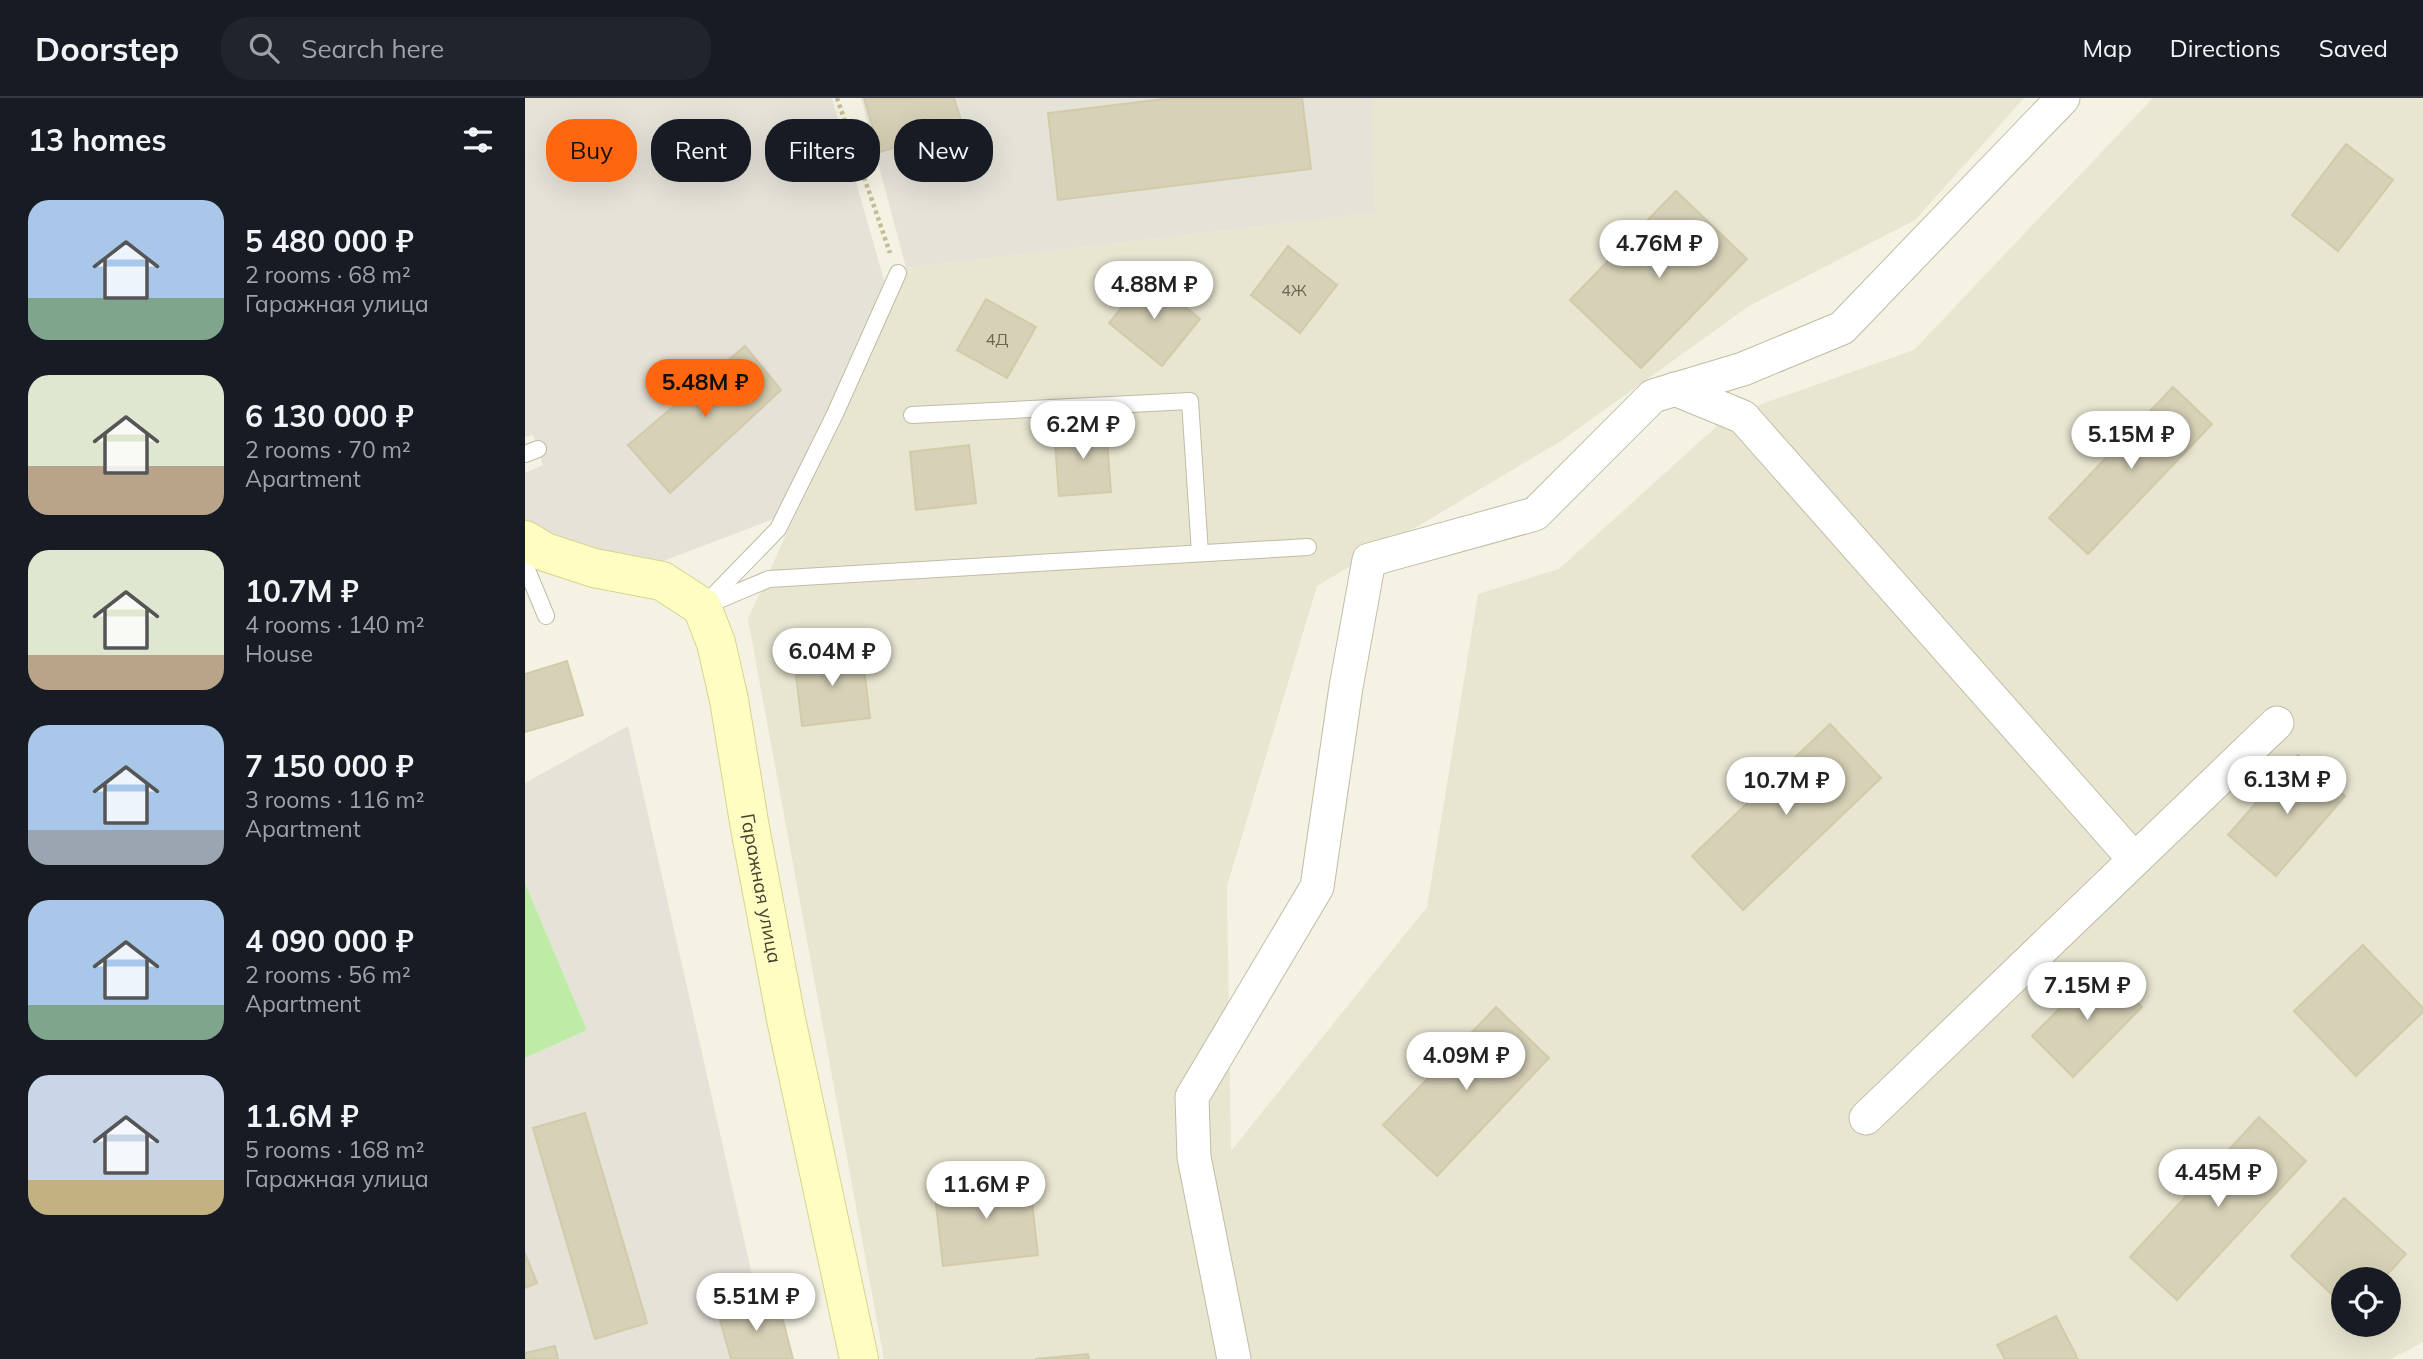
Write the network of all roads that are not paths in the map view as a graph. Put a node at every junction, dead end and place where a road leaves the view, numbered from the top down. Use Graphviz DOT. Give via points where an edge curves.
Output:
graph roads {
  1 [pos="2063,98"];
  2 [pos="898,273"];
  3 [pos="1675,389"];
  4 [pos="912,415"];
  5 [pos="525,540"];
  6 [pos="1308,547"];
  7 [pos="1200,553"];
  8 [pos="525,565"];
  9 [pos="702,607"];
  10 [pos="546,616"];
  11 [pos="2277,723"];
  12 [pos="2134,859"];
  13 [pos="1866,1118"];
  14 [pos="859,1359"];
  15 [pos="1234,1359"];
  1 -- 3 [label="street" via="1842,328 1743,369"];
  2 -- 9 [label="lane" via="778,529"];
  3 -- 12 [label="street" via="1743,417"];
  3 -- 15 [label="street" via="1653,396 1535,514 1369,560 1317,887 1192,1097 1194,1157"];
  4 -- 7 [label="lane" via="1190,401"];
  5 -- 9 [label="street" via="594,568 658,573"];
  6 -- 7 [label="lane"];
  7 -- 9 [label="lane" via="769,579"];
  8 -- 10 [label="lane"];
  9 -- 14 [label="street, Гаражная улица" via="729,700 786,1019"];
  11 -- 12 [label="street"];
  12 -- 13 [label="street"];
}
